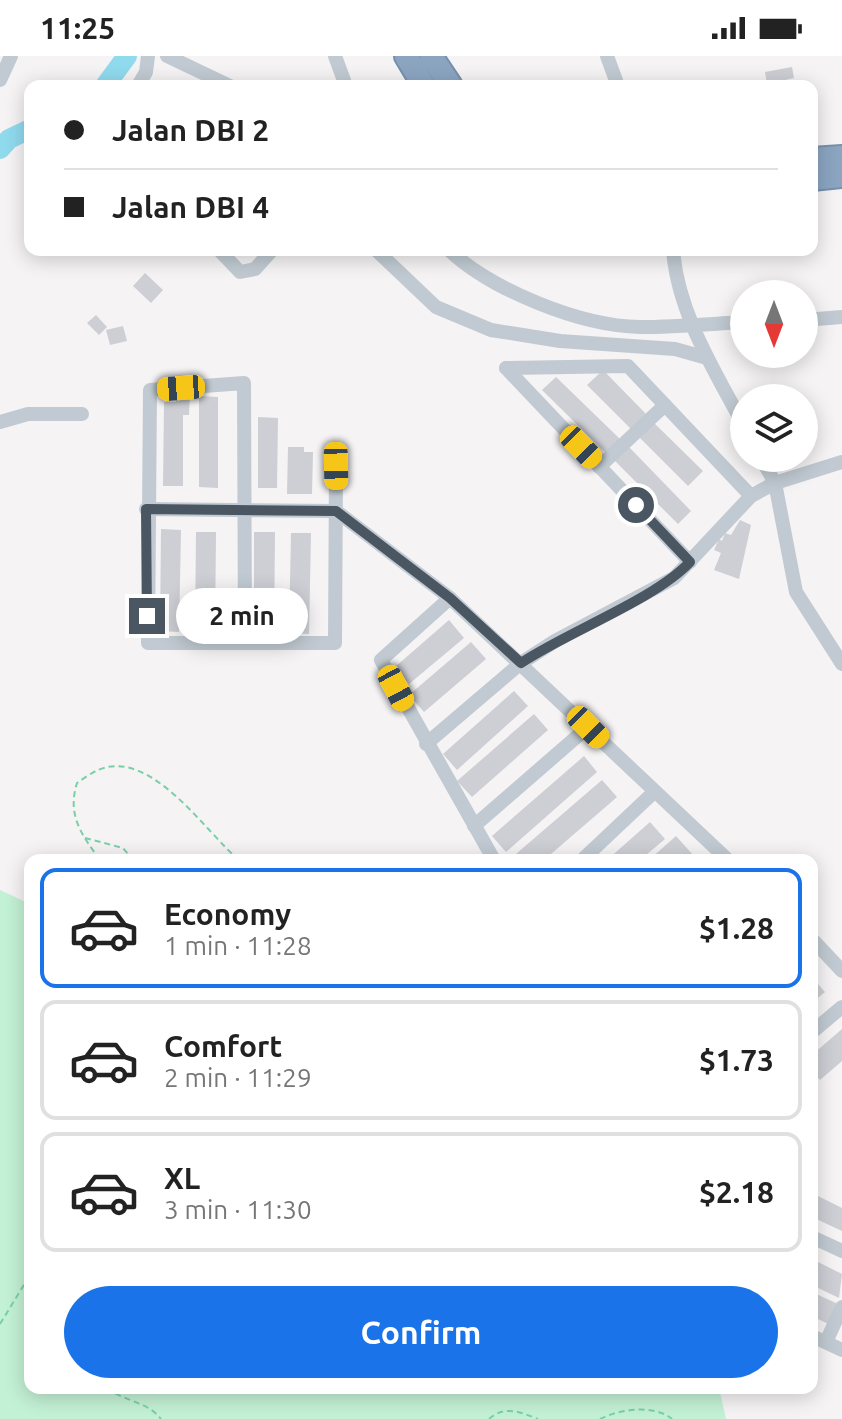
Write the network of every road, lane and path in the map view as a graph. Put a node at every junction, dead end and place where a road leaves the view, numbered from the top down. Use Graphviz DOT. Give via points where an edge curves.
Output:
graph roads {
  1 [pos="11,56"];
  2 [pos="148,56"];
  3 [pos="167,56"];
  4 [pos="335,56"];
  5 [pos="406,56"];
  6 [pos="431,56"];
  7 [pos="607,56"];
  8 [pos="0,80"];
  9 [pos="140,80"];
  10 [pos="217,80"];
  11 [pos="344,80"];
  12 [pos="420,80"];
  13 [pos="447,80"];
  14 [pos="616,80"];
  15 [pos="842,176"];
  16 [pos="818,178"];
  17 [pos="225,256"];
  18 [pos="267,256"];
  19 [pos="382,256"];
  20 [pos="456,256"];
  21 [pos="674,256"];
  22 [pos="842,317"];
  23 [pos="818,319"];
  24 [pos="730,323"];
  25 [pos="693,324"];
  26 [pos="707,358"];
  27 [pos="730,400"];
  28 [pos="665,405"];
  29 [pos="82,414"];
  30 [pos="0,422"];
  31 [pos="842,462"];
  32 [pos="336,466"];
  33 [pos="599,467"];
  34 [pos="769,472"];
  35 [pos="775,483"];
  36 [pos="751,496"];
  37 [pos="146,509"];
  38 [pos="245,509"];
  39 [pos="336,511"];
  40 [pos="690,562"];
  41 [pos="450,598"];
  42 [pos="245,643"];
  43 [pos="521,663"];
  44 [pos="842,664"];
  45 [pos="588,727"];
  46 [pos="426,744"];
  47 [pos="653,793"];
  48 [pos="474,826"];
  49 [pos="83,838"];
  50 [pos="95,854"];
  51 [pos="128,854"];
  52 [pos="233,854"];
  53 [pos="490,854"];
  54 [pos="588,854"];
  55 [pos="718,854"];
  56 [pos="818,945"];
  57 [pos="842,971"];
  58 [pos="842,1007"];
  59 [pos="818,1027"];
  60 [pos="818,1240"];
  61 [pos="842,1251"];
  62 [pos="24,1285"];
  63 [pos="842,1307"];
  64 [pos="0,1324"];
  65 [pos="819,1339"];
  66 [pos="842,1350"];
  67 [pos="114,1394"];
  68 [pos="161,1419"];
  69 [pos="489,1419"];
  70 [pos="538,1419"];
  71 [pos="600,1419"];
  72 [pos="672,1419"];
  1 -- 8 [label="street"];
  2 -- 9 [label="street"];
  3 -- 10 [label="street"];
  4 -- 11 [label="street"];
  5 -- 12 [label="highway"];
  6 -- 13 [label="highway"];
  7 -- 14 [label="street"];
  15 -- 16 [label="highway"];
  17 -- 18 [label="street" via="240,272 255,269"];
  19 -- 26 [label="street" via="436,307 491,330 675,349"];
  20 -- 25 [label="street" via="474,273 555,310 636,327"];
  21 -- 25 [label="street"];
  22 -- 23 [label="street"];
  24 -- 25 [label="street"];
  25 -- 26 [label="street"];
  26 -- 27 [label="street"];
  28 -- 33 [label="street"];
  28 -- 33 [label="street" via="628,366 506,368"];
  28 -- 36 [label="street"];
  29 -- 30 [label="street" via="28,414"];
  31 -- 35 [label="street"];
  32 -- 39 [label="street"];
  33 -- 40 [label="street"];
  34 -- 35 [label="street"];
  35 -- 36 [label="street"];
  35 -- 44 [label="street" via="796,592"];
  36 -- 40 [label="street"];
  37 -- 38 [label="street"];
  37 -- 38 [label="street" via="150,390 244,383"];
  37 -- 42 [label="street" via="148,643"];
  38 -- 39 [label="street"];
  38 -- 42 [label="street"];
  39 -- 41 [label="street"];
  39 -- 42 [label="street" via="335,643"];
  40 -- 43 [label="street" via="674,578"];
  41 -- 43 [label="street"];
  41 -- 46 [label="street" via="381,660"];
  43 -- 45 [label="street"];
  43 -- 46 [label="street"];
  45 -- 47 [label="street"];
  45 -- 48 [label="street"];
  46 -- 48 [label="street"];
  47 -- 54 [label="street"];
  47 -- 55 [label="street"];
  48 -- 53 [label="street"];
  49 -- 50 [label="path"];
  49 -- 51 [label="path"];
  49 -- 52 [label="path" via="72,814 77,783 100,768 123,767 151,777 179,798"];
  56 -- 57 [label="street"];
  58 -- 59 [label="street"];
  60 -- 61 [label="street"];
  62 -- 64 [label="path"];
  63 -- 65 [label="street"];
  65 -- 66 [label="street"];
  67 -- 68 [label="path" via="151,1407"];
  69 -- 70 [label="path" via="498,1411 516,1410"];
  71 -- 72 [label="path" via="631,1409 665,1413"];
}
